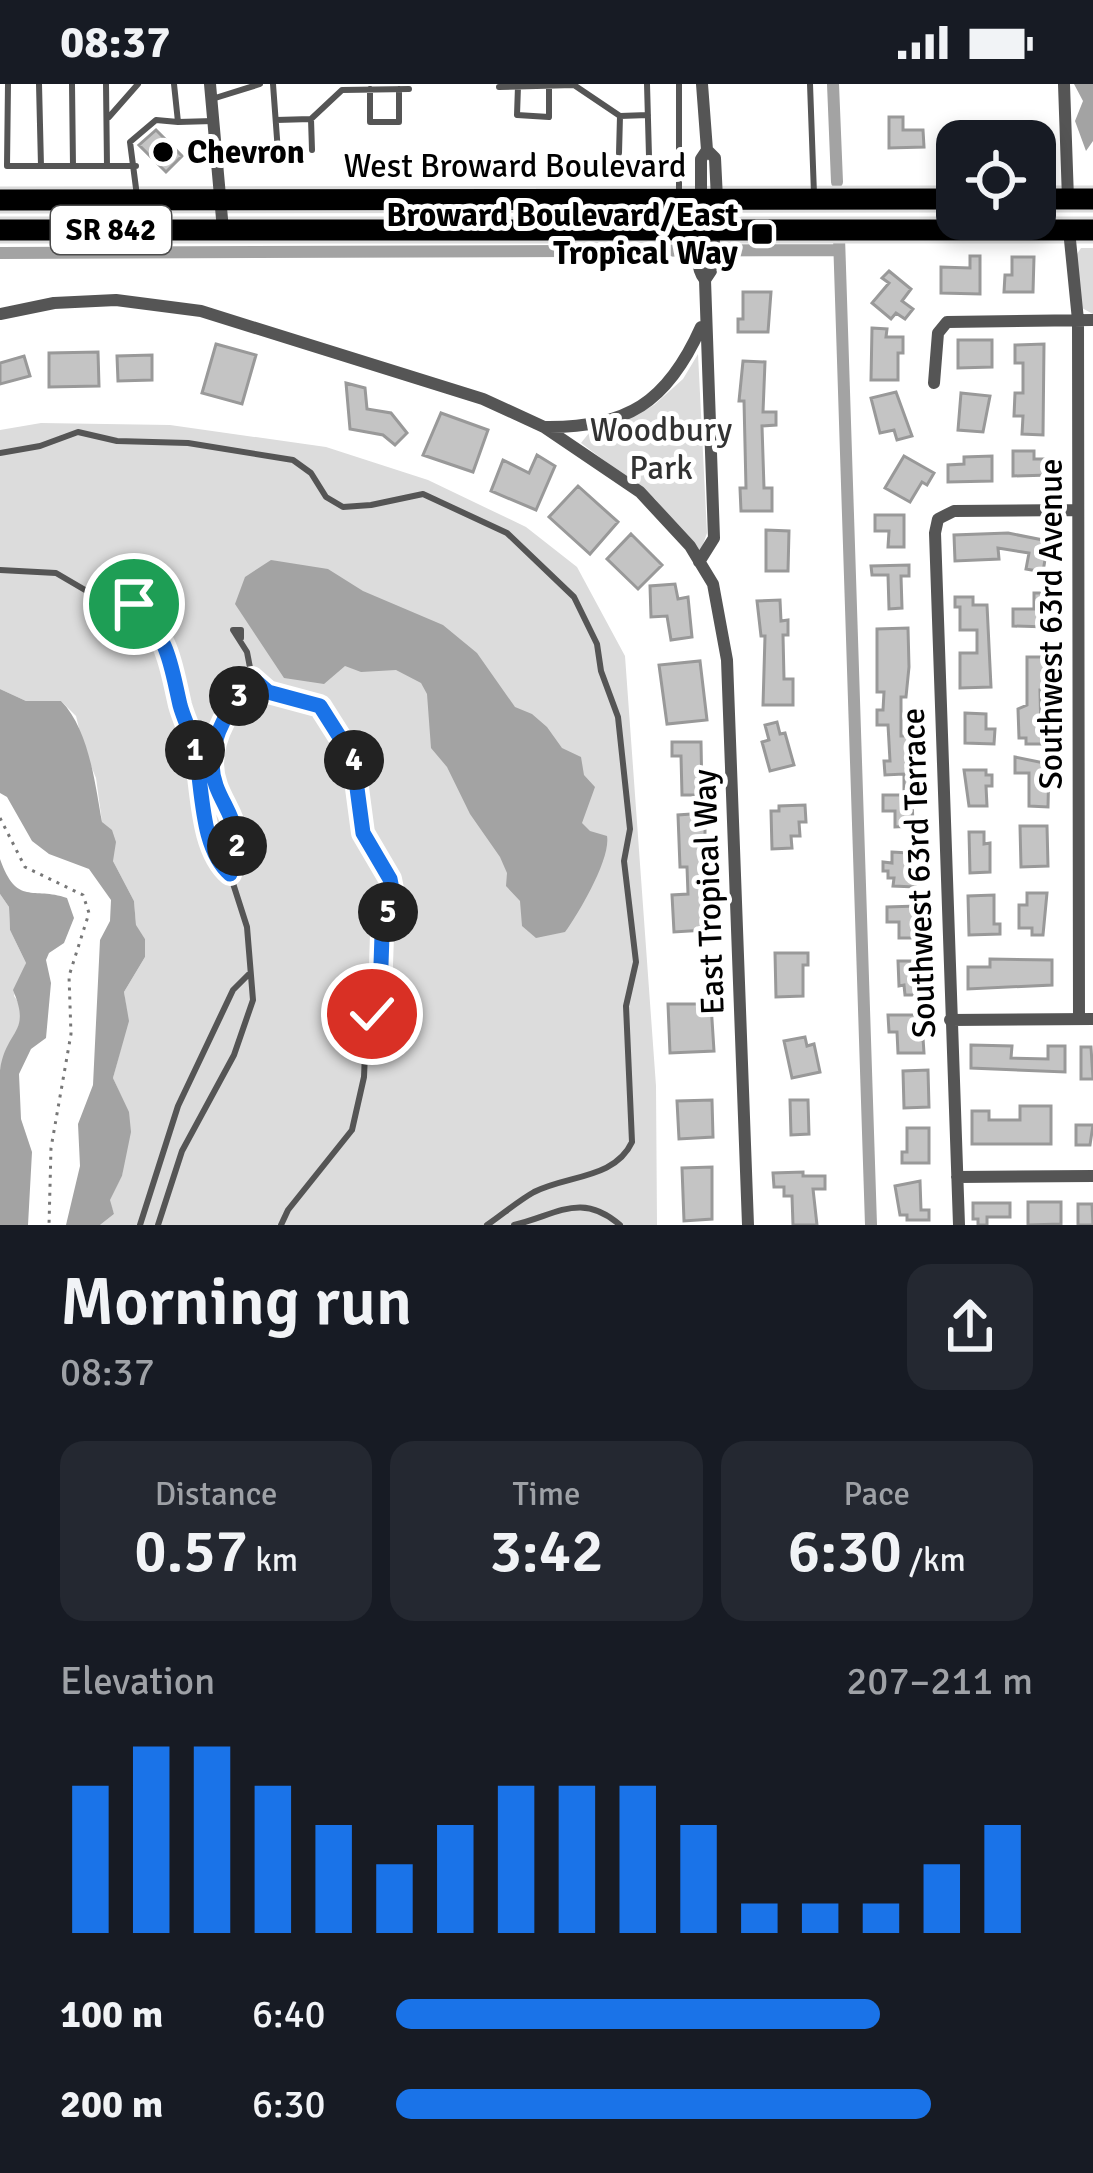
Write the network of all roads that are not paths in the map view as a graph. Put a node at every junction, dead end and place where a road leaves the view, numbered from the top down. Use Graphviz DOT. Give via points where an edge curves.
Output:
graph roads {
  1 [pos="8,84"];
  2 [pos="39,84"];
  3 [pos="72,84"];
  4 [pos="106,84"];
  5 [pos="138,84"];
  6 [pos="173,84"];
  7 [pos="260,84"];
  8 [pos="274,84"];
  9 [pos="647,84"];
  10 [pos="679,84"];
  11 [pos="702,84"];
  12 [pos="811,84"];
  13 [pos="1064,84"];
  14 [pos="518,86"];
  15 [pos="549,86"];
  16 [pos="499,87"];
  17 [pos="409,88"];
  18 [pos="370,89"];
  19 [pos="399,89"];
  20 [pos="211,92"];
  21 [pos="648,115"];
  22 [pos="620,116"];
  23 [pos="311,119"];
  24 [pos="106,120"];
  25 [pos="276,120"];
  26 [pos="213,121"];
  27 [pos="178,122"];
  28 [pos="312,151"];
  29 [pos="278,152"];
  30 [pos="619,153"];
  31 [pos="649,156"];
  32 [pos="41,166"];
  33 [pos="73,166"];
  34 [pos="107,166"];
  35 [pos="136,166"];
  36 [pos="222,198"];
  37 [pos="709,199"];
  38 [pos="814,199"];
  39 [pos="936,199"];
  40 [pos="1056,199"];
  41 [pos="1068,199"];
  42 [pos="1093,199"];
  43 [pos="0,200"];
  44 [pos="137,200"];
  45 [pos="1056,210"];
  46 [pos="1093,213"];
  47 [pos="936,221"];
  48 [pos="0,230"];
  49 [pos="223,230"];
  50 [pos="916,230"];
  51 [pos="1069,230"];
  52 [pos="1093,230"];
  53 [pos="707,235"];
  54 [pos="0,314"];
  55 [pos="1086,320"];
  56 [pos="704,321"];
  57 [pos="934,383"];
  58 [pos="544,427"];
  59 [pos="0,453"];
  60 [pos="1076,510"];
  61 [pos="699,562"];
  62 [pos="1077,569"];
  63 [pos="1093,569"];
  64 [pos="0,570"];
  65 [pos="241,638"];
  66 [pos="252,678"];
  67 [pos="1086,866"];
  68 [pos="230,874"];
  69 [pos="249,974"];
  70 [pos="1086,1019"];
  71 [pos="950,1020"];
  72 [pos="1093,1176"];
  73 [pos="957,1177"];
  74 [pos="140,1225"];
  75 [pos="158,1225"];
  76 [pos="280,1225"];
  77 [pos="488,1225"];
  78 [pos="514,1225"];
  79 [pos="620,1225"];
  80 [pos="748,1225"];
  81 [pos="959,1225"];
  1 -- 32 [label="lane" via="7,166"];
  2 -- 32 [label="lane"];
  3 -- 33 [label="lane"];
  4 -- 24 [label="lane"];
  5 -- 24 [label="lane"];
  6 -- 27 [label="lane"];
  7 -- 20 [label="lane"];
  8 -- 25 [label="lane"];
  9 -- 21 [label="lane"];
  10 -- 37 [label="lane" via="682,167"];
  11 -- 37 [label="street" via="707,150 716,158"];
  12 -- 38 [label="lane"];
  13 -- 41 [label="street"];
  14 -- 15 [label="lane"];
  14 -- 15 [label="lane" via="518,115 549,117"];
  14 -- 16 [label="lane"];
  15 -- 22 [label="lane" via="574,86"];
  17 -- 19 [label="lane"];
  18 -- 19 [label="lane"];
  18 -- 19 [label="lane" via="370,122 399,122"];
  18 -- 23 [label="lane" via="341,90"];
  20 -- 26 [label="street"];
  21 -- 22 [label="lane"];
  21 -- 31 [label="lane"];
  22 -- 30 [label="lane"];
  23 -- 25 [label="lane"];
  23 -- 28 [label="lane"];
  24 -- 34 [label="lane"];
  25 -- 29 [label="lane"];
  26 -- 27 [label="lane"];
  26 -- 36 [label="street"];
  27 -- 35 [label="lane" via="156,120 130,142"];
  32 -- 33 [label="lane"];
  33 -- 34 [label="lane"];
  34 -- 35 [label="lane"];
  35 -- 44 [label="lane"];
  36 -- 37 [label="main road, West Broward Boulevard / SR 842"];
  36 -- 44 [label="main road, West Broward Boulevard / SR 842"];
  36 -- 49 [label="street"];
  37 -- 38 [label="main road, West Broward Boulevard / SR 842"];
  37 -- 53 [label="main road"];
  38 -- 39 [label="main road, West Broward Boulevard / SR 842"];
  40 -- 41 [label="main road"];
  41 -- 42 [label="main road"];
  41 -- 45 [label="main road"];
  43 -- 44 [label="main road, West Broward Boulevard / SR 842"];
  46 -- 51 [label="main road"];
  47 -- 50 [label="main road"];
  48 -- 49 [label="main road, West Broward Boulevard / SR 842"];
  49 -- 53 [label="main road, West Broward Boulevard / SR 842"];
  50 -- 51 [label="main road, West Broward Boulevard / SR 842"];
  50 -- 53 [label="main road, West Broward Boulevard / SR 842"];
  51 -- 52 [label="main road, West Broward Boulevard / SR 842"];
  51 -- 55 [label="street, Southwest 63rd Avenue"];
  53 -- 56 [label="street, East Tropical Way"];
  54 -- 58 [label="street, East Tropical Way" via="116,300 201,311 483,400"];
  55 -- 57 [label="street" via="947,322 938,333"];
  55 -- 60 [label="street, Southwest 63rd Avenue"];
  56 -- 58 [label="street, East Tropical Way" via="688,357 651,401 589,428"];
  56 -- 61 [label="street, East Tropical Way" via="714,538"];
  58 -- 61 [label="street, East Tropical Way" via="640,492"];
  59 -- 77 [label="lane" via="78,432 293,460 343,507 424,494 495,525 574,597 618,717 636,962 626,1006 632,1142 595,1174 533,1193"];
  60 -- 62 [label="street, Southwest 63rd Avenue"];
  60 -- 71 [label="street, Southwest 63rd Terrace" via="938,519"];
  61 -- 80 [label="street, East Tropical Way" via="713,584 727,660"];
  62 -- 63 [label="street"];
  62 -- 67 [label="street, Southwest 63rd Avenue"];
  64 -- 68 [label="lane" via="56,574 98,597 134,604 156,631 177,675 209,842"];
  65 -- 66 [label="lane"];
  66 -- 68 [label="lane" via="220,725 213,753 237,836"];
  66 -- 76 [label="lane" via="268,692 315,703 330,719 357,769 363,833 392,889 352,1130"];
  67 -- 70 [label="street, Southwest 63rd Avenue"];
  68 -- 69 [label="lane" via="247,927"];
  69 -- 74 [label="lane" via="233,990 178,1106"];
  69 -- 75 [label="lane" via="253,1000 234,1055 182,1151"];
  70 -- 71 [label="street"];
  71 -- 73 [label="street, Southwest 63rd Terrace"];
  72 -- 73 [label="street"];
  73 -- 81 [label="street, Southwest 63rd Terrace"];
  78 -- 79 [label="lane" via="580,1205"];
}
